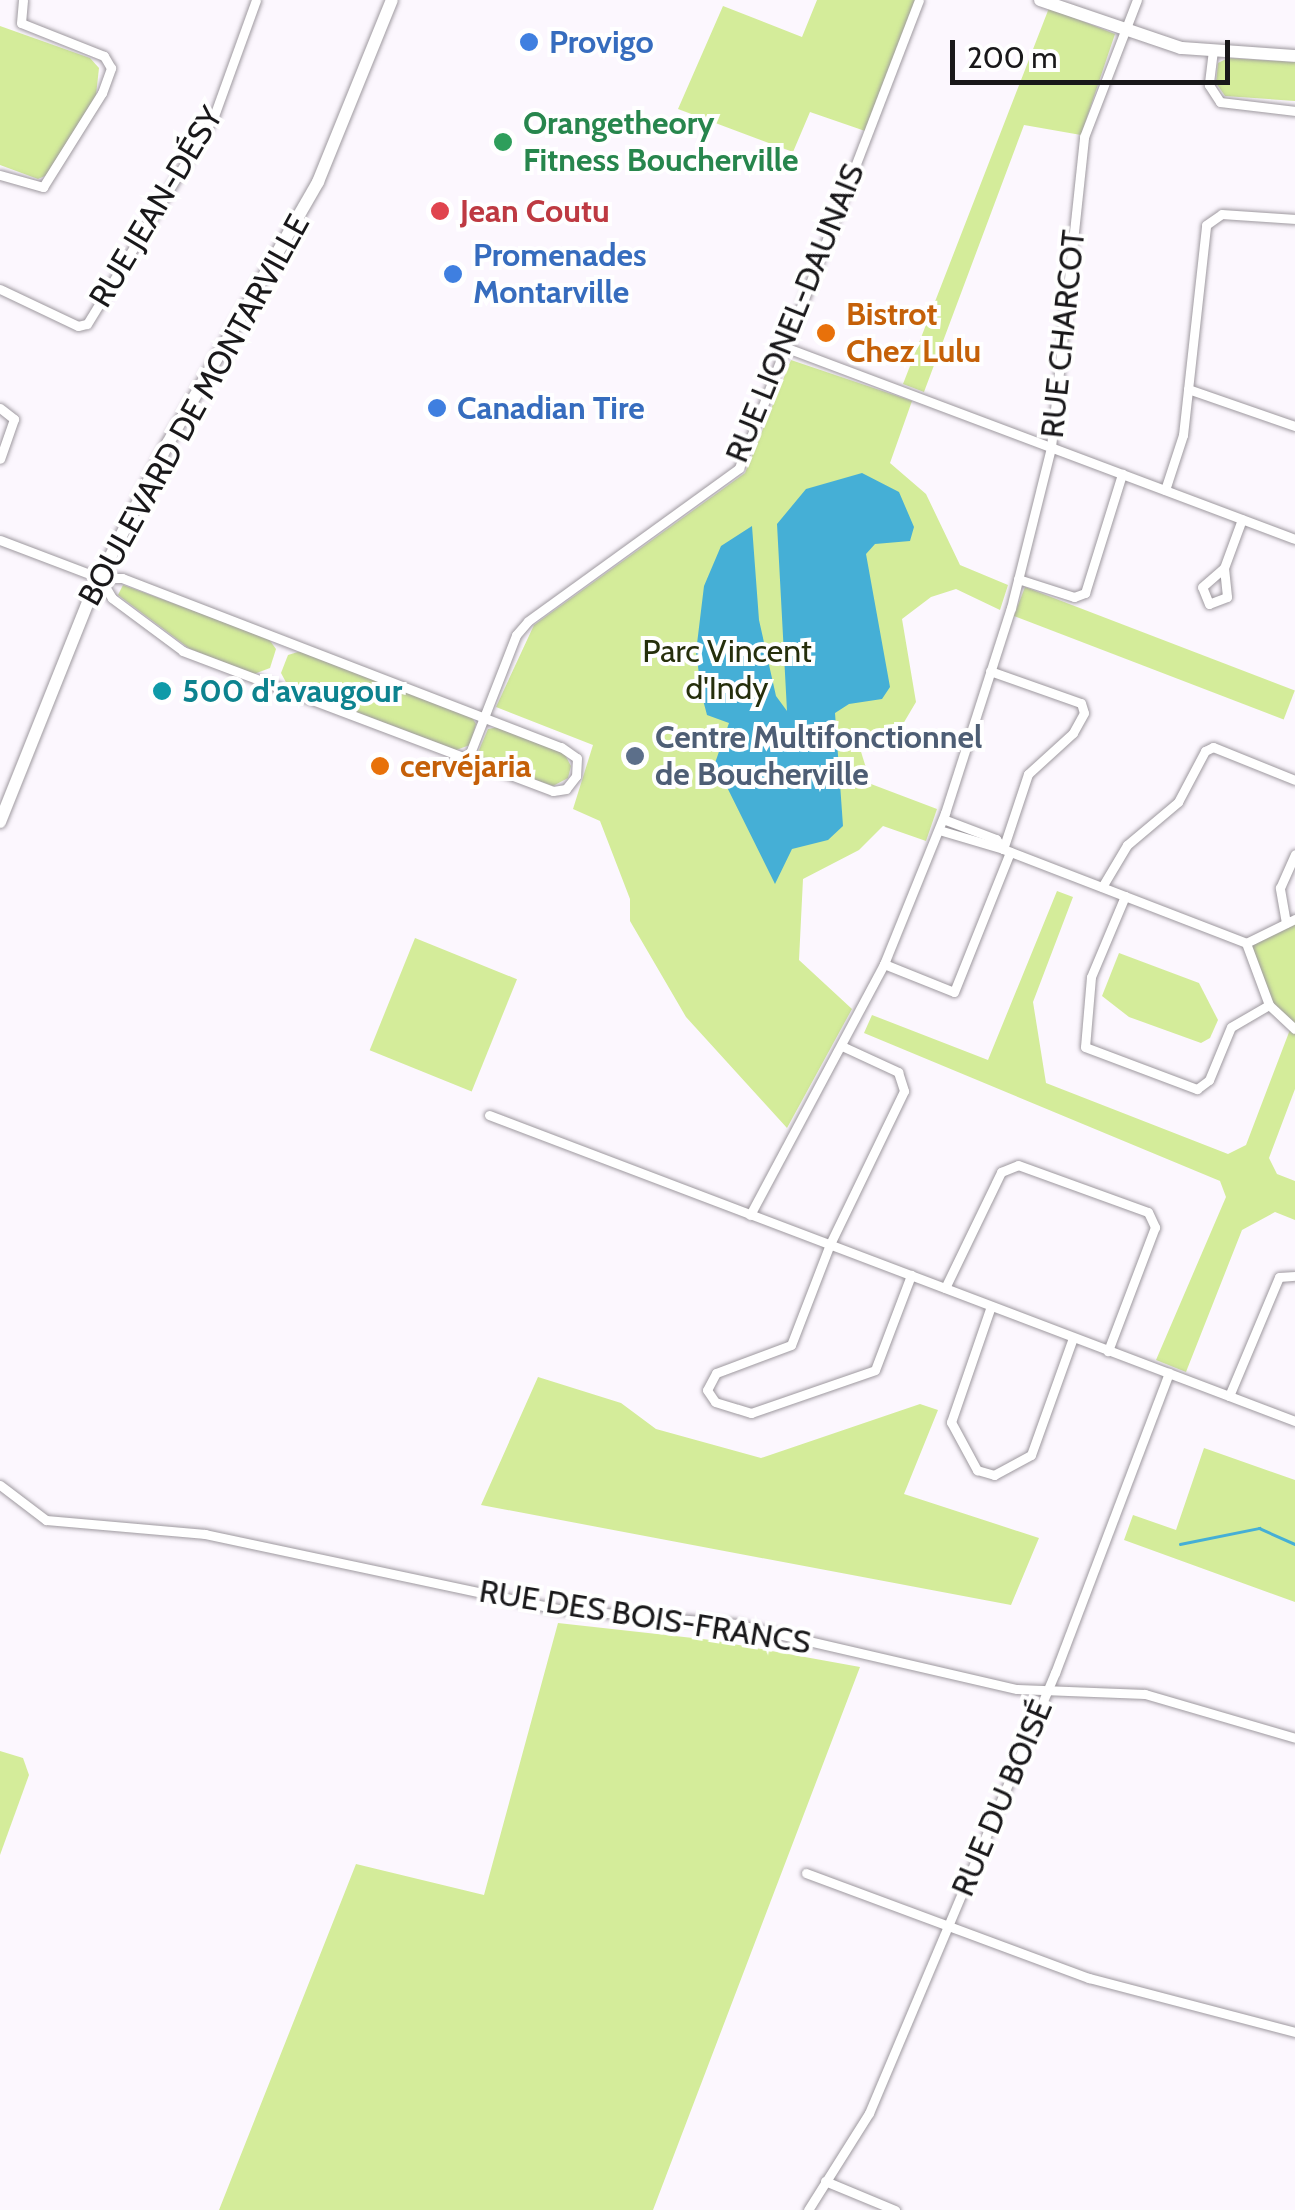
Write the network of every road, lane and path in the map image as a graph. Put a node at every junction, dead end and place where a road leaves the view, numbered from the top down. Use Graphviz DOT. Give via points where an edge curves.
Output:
graph roads {
  1 [pos="23,0"];
  2 [pos="256,0"];
  3 [pos="392,0"];
  4 [pos="918,0"];
  5 [pos="1040,0"];
  6 [pos="1136,0"];
  7 [pos="1124,32"];
  8 [pos="1214,50"];
  9 [pos="1295,56"];
  10 [pos="1295,111"];
  11 [pos="0,175"];
  12 [pos="1295,219"];
  13 [pos="0,290"];
  14 [pos="787,348"];
  15 [pos="1188,388"];
  16 [pos="0,408"];
  17 [pos="1295,426"];
  18 [pos="5,428"];
  19 [pos="1051,447"];
  20 [pos="0,459"];
  21 [pos="1122,474"];
  22 [pos="1166,490"];
  23 [pos="1242,519"];
  24 [pos="1295,539"];
  25 [pos="0,540"];
  26 [pos="1224,568"];
  27 [pos="100,578"];
  28 [pos="1018,579"];
  29 [pos="990,671"];
  30 [pos="484,718"];
  31 [pos="467,760"];
  32 [pos="1295,780"];
  33 [pos="943,819"];
  34 [pos="0,822"];
  35 [pos="939,830"];
  36 [pos="1007,850"];
  37 [pos="1295,854"];
  38 [pos="1102,887"];
  39 [pos="1125,896"];
  40 [pos="1290,921"];
  41 [pos="1246,943"];
  42 [pos="884,964"];
  43 [pos="1269,1004"];
  44 [pos="1295,1029"];
  45 [pos="844,1048"];
  46 [pos="489,1115"];
  47 [pos="750,1215"];
  48 [pos="830,1244"];
  49 [pos="911,1275"];
  50 [pos="1295,1276"];
  51 [pos="945,1288"];
  52 [pos="991,1306"];
  53 [pos="1073,1338"];
  54 [pos="1108,1351"];
  55 [pos="1169,1373"];
  56 [pos="1229,1396"];
  57 [pos="1295,1420"];
  58 [pos="0,1485"];
  59 [pos="1048,1689"];
  60 [pos="1295,1738"];
  61 [pos="806,1872"];
  62 [pos="947,1927"];
  63 [pos="1295,2032"];
  64 [pos="825,2181"];
  65 [pos="808,2210"];
  66 [pos="895,2210"];
  1 -- 11 [label="street" via="22,23 104,56 110,68 102,93 42,188"];
  2 -- 13 [label="street, RUE JEAN-DÉSY" via="214,116 87,324 78,326"];
  3 -- 27 [label="street, BOULEVARD DE MONTARVILLE" via="318,182 168,443"];
  4 -- 14 [label="street, RUE LIONEL-DAUNAIS"];
  5 -- 7 [label="street"];
  6 -- 7 [label="street, RUE CHARCOT"];
  7 -- 8 [label="street"];
  7 -- 19 [label="street, RUE CHARCOT" via="1084,136"];
  8 -- 9 [label="street"];
  8 -- 10 [label="street" via="1209,85 1220,102"];
  12 -- 15 [label="street" via="1222,214 1206,225"];
  14 -- 19 [label="street"];
  14 -- 30 [label="street, RUE LIONEL-DAUNAIS" via="739,468 528,621"];
  15 -- 17 [label="street"];
  15 -- 22 [label="street"];
  16 -- 18 [label="street" via="12,414"];
  18 -- 20 [label="street"];
  19 -- 21 [label="street"];
  19 -- 28 [label="street, RUE CHARCOT"];
  21 -- 22 [label="street"];
  21 -- 28 [label="street" via="1086,593 1074,597"];
  22 -- 23 [label="street"];
  23 -- 24 [label="street"];
  23 -- 26 [label="street"];
  25 -- 27 [label="street"];
  27 -- 30 [label="street" via="122,578"];
  27 -- 31 [label="street" via="112,598 184,652"];
  27 -- 34 [label="street, BOULEVARD DE MONTARVILLE"];
  28 -- 29 [label="street, RUE CHARCOT"];
  29 -- 33 [label="street, RUE CHARCOT"];
  29 -- 36 [label="street" via="1081,702 1084,713 1073,733 1028,774"];
  30 -- 31 [label="street, RUE LIONEL-DAUNAIS"];
  30 -- 31 [label="street" via="572,752 576,776 556,791"];
  32 -- 38 [label="street" via="1213,747 1205,751 1178,802 1126,845"];
  33 -- 35 [label="street, RUE CHARCOT"];
  33 -- 36 [label="street" via="996,839"];
  35 -- 36 [label="street"];
  35 -- 42 [label="street, RUE CHARCOT"];
  36 -- 38 [label="street"];
  36 -- 42 [label="street" via="954,992"];
  37 -- 40 [label="street" via="1280,888"];
  38 -- 39 [label="street"];
  39 -- 41 [label="street"];
  39 -- 43 [label="street" via="1091,977 1085,1047 1197,1088 1209,1080 1232,1027"];
  40 -- 41 [label="street"];
  41 -- 43 [label="street"];
  42 -- 45 [label="street, RUE CHARCOT"];
  43 -- 44 [label="street"];
  45 -- 47 [label="street, RUE CHARCOT"];
  45 -- 48 [label="street" via="898,1072 904,1084"];
  46 -- 47 [label="street"];
  47 -- 48 [label="street"];
  48 -- 49 [label="street"];
  48 -- 49 [label="street" via="791,1345 716,1373 707,1390 715,1402 751,1413 875,1370"];
  49 -- 51 [label="street"];
  50 -- 56 [label="street" via="1279,1277"];
  51 -- 52 [label="street"];
  51 -- 54 [label="street" via="1001,1172 1018,1165 1148,1212 1155,1228"];
  52 -- 53 [label="street"];
  52 -- 53 [label="street" via="951,1422 978,1470 994,1475 1031,1455"];
  53 -- 54 [label="street"];
  54 -- 55 [label="street"];
  55 -- 56 [label="street"];
  55 -- 59 [label="street, RUE DU BOISÉ"];
  56 -- 57 [label="street"];
  58 -- 59 [label="street, RUE DES BOIS-FRANCS" via="46,1520 205,1534 558,1609 734,1624 994,1684"];
  59 -- 60 [label="street, RUE DES BOIS-FRANCS" via="1145,1694"];
  59 -- 62 [label="street, RUE DU BOISÉ"];
  61 -- 62 [label="street"];
  62 -- 63 [label="street" via="1089,1978"];
  62 -- 64 [label="street, RUE DU BOISÉ" via="869,2113"];
  64 -- 65 [label="street, RUE DU BOISÉ"];
  64 -- 66 [label="street"];
}
